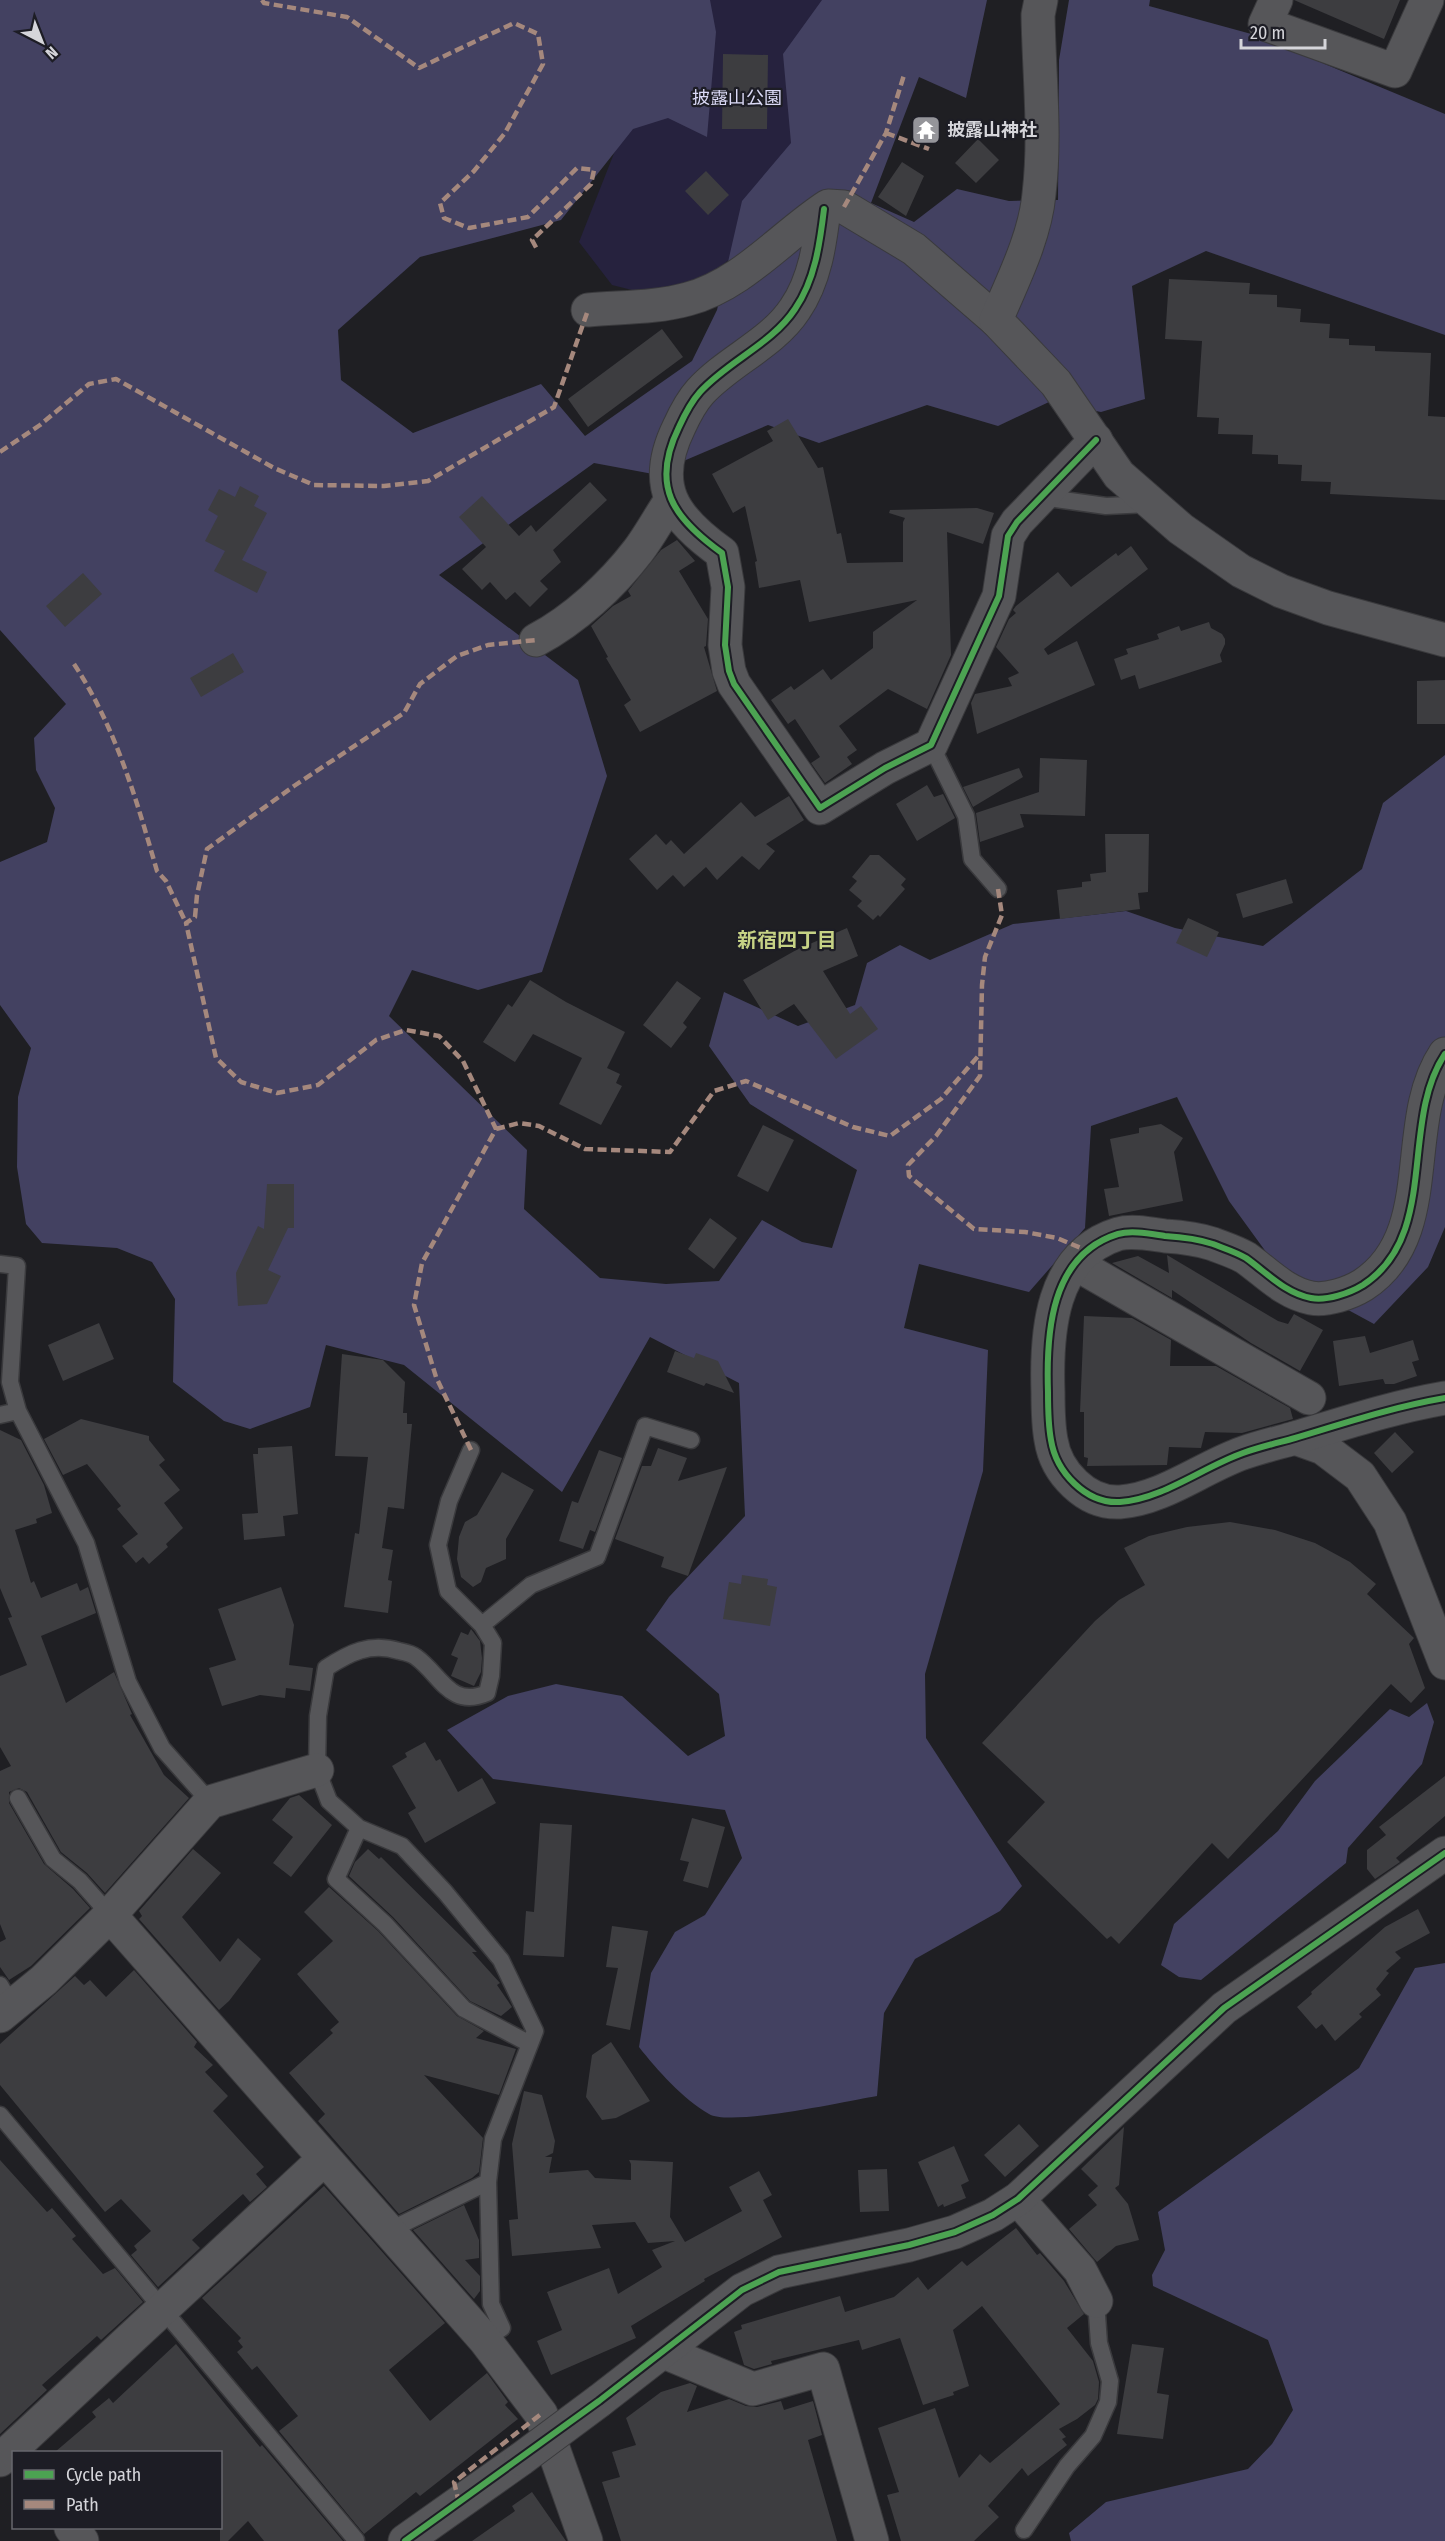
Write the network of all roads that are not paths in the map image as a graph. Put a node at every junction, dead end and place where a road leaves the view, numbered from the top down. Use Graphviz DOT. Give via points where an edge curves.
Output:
graph roads {
  1 [pos="1041,0"];
  2 [pos="1276,0"];
  3 [pos="1427,0"];
  4 [pos="824,209"];
  5 [pos="588,310"];
  6 [pos="996,320"];
  7 [pos="1096,440"];
  8 [pos="1040,496"];
  9 [pos="671,500"];
  10 [pos="1150,504"];
  11 [pos="536,640"];
  12 [pos="1445,640"];
  13 [pos="931,745"];
  14 [pos="998,889"];
  15 [pos="1445,1054"];
  16 [pos="0,1264"];
  17 [pos="1076,1264"];
  18 [pos="1309,1398"];
  19 [pos="1445,1398"];
  20 [pos="18,1411"];
  21 [pos="0,1414"];
  22 [pos="1295,1438"];
  23 [pos="691,1440"];
  24 [pos="471,1450"];
  25 [pos="482,1625"];
  26 [pos="1445,1663"];
  27 [pos="316,1770"];
  28 [pos="18,1798"];
  29 [pos="210,1802"];
  30 [pos="359,1828"];
  31 [pos="1445,1853"];
  32 [pos="110,1915"];
  33 [pos="4,2002"];
  34 [pos="530,2044"];
  35 [pos="0,2115"];
  36 [pos="324,2158"];
  37 [pos="488,2182"];
  38 [pos="1018,2199"];
  39 [pos="388,2230"];
  40 [pos="1096,2301"];
  41 [pos="163,2309"];
  42 [pos="485,2340"];
  43 [pos="664,2352"];
  44 [pos="5,2454"];
  45 [pos="72,2529"];
  46 [pos="1024,2530"];
  47 [pos="356,2540"];
  48 [pos="82,2541"];
  49 [pos="405,2541"];
  50 [pos="586,2541"];
  51 [pos="872,2541"];
  1 -- 6 [label="street" via="1039,195 1029,238"];
  2 -- 3 [label="street" via="1265,24 1395,71"];
  4 -- 5 [label="street" via="711,290 688,299"];
  4 -- 6 [label="street" via="844,207 914,249"];
  4 -- 9 [label="street" via="807,290 795,310 782,326 700,392 685,415 672,442 665,471"];
  6 -- 7 [label="street" via="1038,361"];
  7 -- 8 [label="street"];
  7 -- 10 [label="street" via="1119,475"];
  8 -- 10 [label="lane" via="1106,506"];
  8 -- 13 [label="street" via="1008,536 999,596"];
  9 -- 11 [label="street" via="638,551 598,593 559,628"];
  9 -- 13 [label="street" via="700,536 722,553 728,587 725,645 734,684 820,808"];
  10 -- 12 [label="street" via="1241,571 1281,591"];
  13 -- 14 [label="lane" via="966,816 972,859"];
  15 -- 17 [label="street" via="1429,1091 1412,1203 1400,1241 1386,1265 1362,1285 1340,1295 1316,1299 1296,1294 1243,1256 1209,1242 1146,1233 1120,1233 1102,1242"];
  16 -- 20 [label="lane" via="17,1266 10,1382"];
  17 -- 18 [label="street"];
  17 -- 22 [label="street" via="1055,1299 1049,1324 1049,1418 1058,1462 1092,1498 1120,1502 1151,1494 1242,1454"];
  19 -- 22 [label="street" via="1392,1408"];
  20 -- 21 [label="lane"];
  20 -- 29 [label="lane" via="86,1543 128,1682 162,1748"];
  22 -- 26 [label="street" via="1323,1448 1360,1476 1390,1522"];
  23 -- 25 [label="lane" via="645,1426 597,1557 531,1585"];
  24 -- 25 [label="lane" via="449,1501 438,1545 448,1591"];
  25 -- 27 [label="lane" via="493,1643 491,1677 486,1693 472,1699 454,1695 415,1656 387,1647 361,1648 326,1668 318,1716"];
  27 -- 29 [label="street"];
  27 -- 30 [label="lane" via="329,1801"];
  28 -- 32 [label="lane" via="53,1859 80,1881"];
  29 -- 32 [label="street"];
  30 -- 34 [label="lane" via="402,1846 446,1892 501,1960 535,2031"];
  30 -- 34 [label="lane" via="336,1879 385,1924 464,2009"];
  31 -- 38 [label="street" via="1224,2008"];
  32 -- 33 [label="street" via="44,1980"];
  32 -- 36 [label="street"];
  34 -- 37 [label="lane" via="493,2139"];
  35 -- 41 [label="lane"];
  36 -- 39 [label="street"];
  36 -- 41 [label="street"];
  37 -- 39 [label="lane"];
  37 -- 42 [label="lane" via="491,2304 502,2328"];
  38 -- 40 [label="street" via="1080,2270"];
  38 -- 43 [label="street" via="955,2232 779,2272 742,2290"];
  39 -- 42 [label="street"];
  40 -- 46 [label="lane" via="1099,2343 1110,2381 1108,2402 1093,2436 1067,2466"];
  41 -- 44 [label="street"];
  41 -- 47 [label="lane"];
  42 -- 50 [label="street" via="541,2414"];
  43 -- 49 [label="street, bridge"];
  43 -- 51 [label="street" via="753,2389 823,2369"];
  45 -- 48 [label="street"];
}
